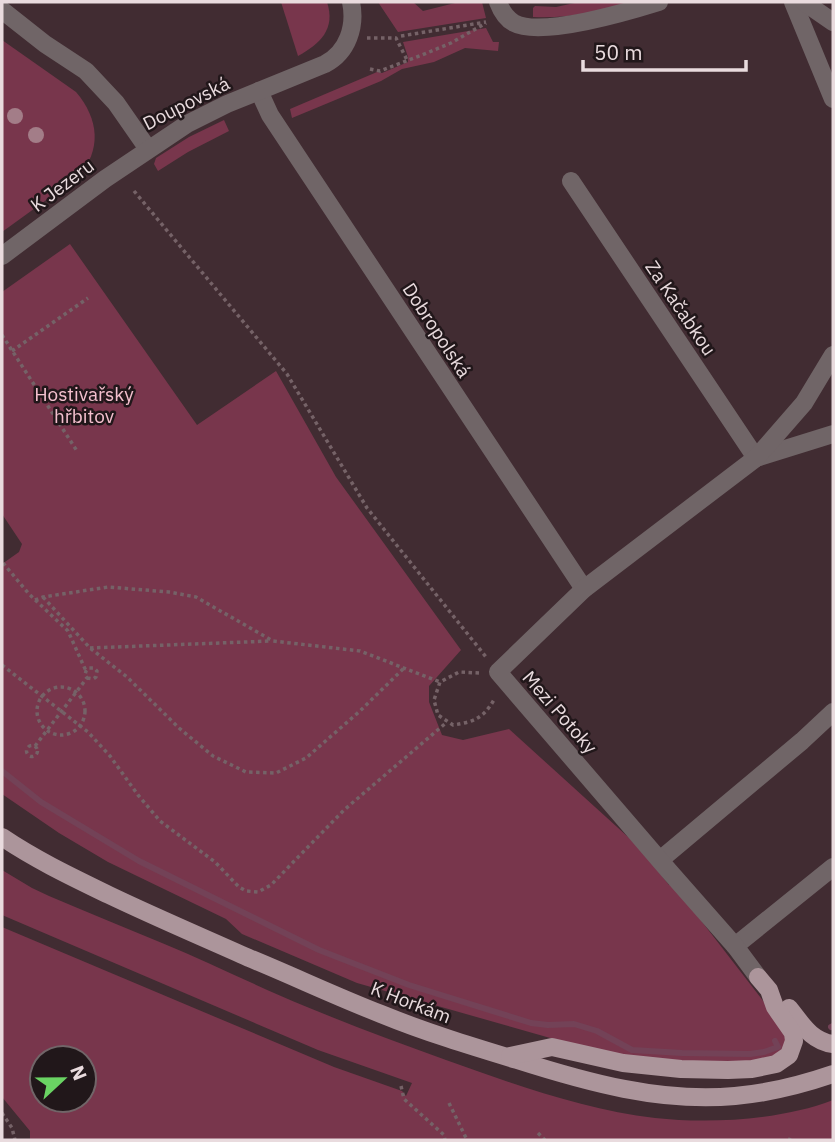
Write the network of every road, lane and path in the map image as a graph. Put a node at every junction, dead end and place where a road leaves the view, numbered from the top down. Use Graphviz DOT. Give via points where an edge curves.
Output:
graph roads {
  1 [pos="351,2"];
  2 [pos="659,2"];
  3 [pos="793,2"];
  4 [pos="804,2"];
  5 [pos="500,7"];
  6 [pos="2,10"];
  7 [pos="833,22"];
  8 [pos="401,36"];
  9 [pos="348,37"];
  10 [pos="407,60"];
  11 [pos="826,64"];
  12 [pos="370,69"];
  13 [pos="259,91"];
  14 [pos="833,99"];
  15 [pos="148,149"];
  16 [pos="571,181"];
  17 [pos="134,191"];
  18 [pos="2,256"];
  19 [pos="88,298"];
  20 [pos="2,335"];
  21 [pos="12,351"];
  22 [pos="833,355"];
  23 [pos="833,434"];
  24 [pos="77,451"];
  25 [pos="757,458"];
  26 [pos="3,563"];
  27 [pos="584,589"];
  28 [pos="43,597"];
  29 [pos="36,600"];
  30 [pos="274,641"];
  31 [pos="90,648"];
  32 [pos="2,665"];
  33 [pos="404,668"];
  34 [pos="86,671"];
  35 [pos="498,673"];
  36 [pos="88,678"];
  37 [pos="440,682"];
  38 [pos="76,692"];
  39 [pos="42,696"];
  40 [pos="62,711"];
  41 [pos="833,712"];
  42 [pos="448,721"];
  43 [pos="80,726"];
  44 [pos="46,731"];
  45 [pos="35,746"];
  46 [pos="2,837"];
  47 [pos="2,848"];
  48 [pos="31,857"];
  49 [pos="660,860"];
  50 [pos="833,867"];
  51 [pos="736,946"];
  52 [pos="763,984"];
  53 [pos="833,1044"];
  54 [pos="506,1057"];
  55 [pos="833,1074"];
  56 [pos="401,1086"];
  57 [pos="449,1103"];
  58 [pos="2,1113"];
  59 [pos="538,1133"];
  60 [pos="15,1140"];
  61 [pos="445,1140"];
  62 [pos="467,1140"];
  63 [pos="545,1140"];
  1 -- 9 [label="street"];
  2 -- 5 [label="street" via="597,20 535,27 512,22"];
  3 -- 11 [label="street"];
  4 -- 7 [label="street"];
  6 -- 15 [label="street, Doupovská" via="86,71 116,103"];
  8 -- 10 [label="path" via="488,22"];
  9 -- 10 [label="path" via="396,38"];
  9 -- 13 [label="street, Doupovská" via="331,61"];
  10 -- 12 [label="path" via="380,71"];
  11 -- 14 [label="street"];
  13 -- 15 [label="street, Doupovská" via="187,124"];
  13 -- 27 [label="street, Dobropolská" via="270,115"];
  15 -- 18 [label="street, K Jezeru"];
  16 -- 25 [label="street, Za Kačabkou"];
  17 -- 35 [label="path" via="287,374 367,508"];
  19 -- 21 [label="path"];
  20 -- 21 [label="path"];
  21 -- 24 [label="path"];
  22 -- 25 [label="street, Mezi Potoky" via="804,403"];
  23 -- 25 [label="street, Mezi Potoky"];
  25 -- 27 [label="street, Mezi Potoky"];
  26 -- 29 [label="path"];
  27 -- 35 [label="street, Mezi Potoky"];
  28 -- 29 [label="path"];
  28 -- 30 [label="path" via="108,587 196,597"];
  28 -- 31 [label="path"];
  29 -- 34 [label="path" via="68,631"];
  30 -- 31 [label="path"];
  30 -- 33 [label="path" via="360,651"];
  31 -- 33 [label="path" via="213,756 246,772 276,774 306,758"];
  32 -- 39 [label="path"];
  33 -- 37 [label="path"];
  34 -- 36 [label="path"];
  34 -- 36 [label="path" via="92,668 97,673"];
  35 -- 37 [label="path" via="459,671"];
  35 -- 42 [label="path" via="496,695 489,708 472,722"];
  35 -- 49 [label="street, Mezi Potoky"];
  36 -- 38 [label="path"];
  37 -- 42 [label="path" via="434,700 438,715"];
  38 -- 39 [label="path" via="56,688"];
  38 -- 40 [label="path"];
  38 -- 43 [label="path" via="85,707"];
  39 -- 40 [label="path"];
  39 -- 44 [label="path" via="37,717"];
  40 -- 43 [label="path"];
  40 -- 44 [label="path"];
  41 -- 49 [label="street"];
  42 -- 43 [label="path" via="344,810 271,885 251,892 242,890 215,862 160,821 110,756"];
  43 -- 44 [label="path" via="65,736"];
  44 -- 45 [label="path"];
  46 -- 48 [label="main road, K Horkám"];
  47 -- 48 [label="main road"];
  48 -- 54 [label="main road, K Horkám" via="169,923 381,1014"];
  49 -- 51 [label="street, Mezi Potoky"];
  50 -- 51 [label="street"];
  51 -- 52 [label="street, Mezi Potoky"];
  52 -- 53 [label="main road" via="783,1000 811,1035"];
  52 -- 54 [label="main road" via="793,1033 789,1055 776,1065 681,1069 624,1063 552,1047"];
  54 -- 55 [label="main road, K Horkám" via="602,1085 702,1096 775,1090"];
  56 -- 61 [label="path" via="404,1099"];
  57 -- 62 [label="path"];
  58 -- 60 [label="path"];
  59 -- 63 [label="path"];
}
